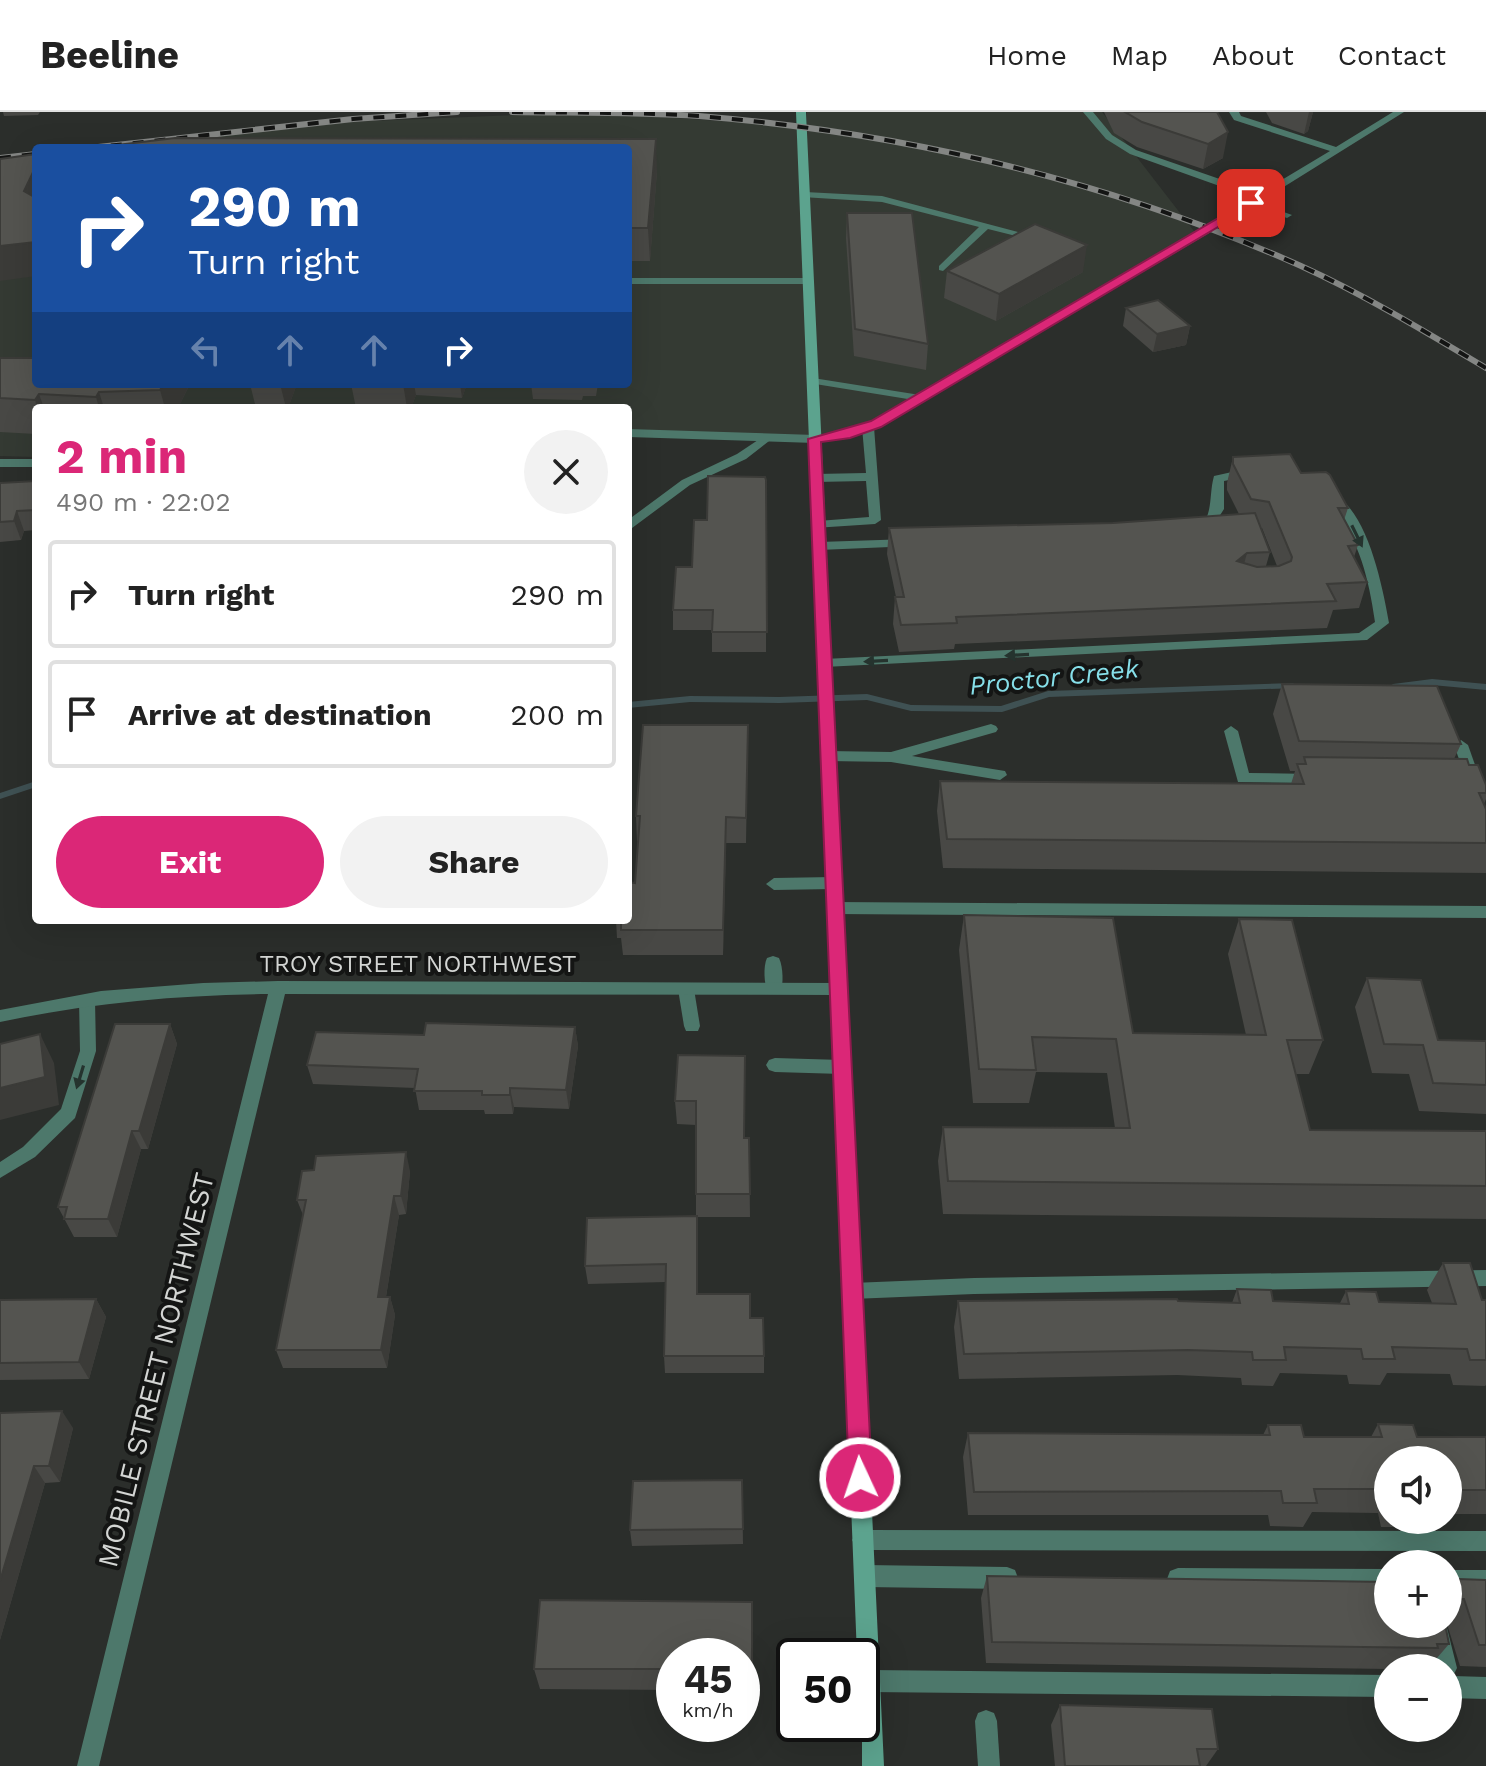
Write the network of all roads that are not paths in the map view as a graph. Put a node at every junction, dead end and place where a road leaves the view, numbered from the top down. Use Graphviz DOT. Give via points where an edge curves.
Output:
graph roads {
  1 [pos="801,112"];
  2 [pos="1088,112"];
  3 [pos="1234,112"];
  4 [pos="1399,112"];
  5 [pos="1337,150"];
  6 [pos="805,195"];
  7 [pos="1256,200"];
  8 [pos="1287,215"];
  9 [pos="986,225"];
  10 [pos="1032,237"];
  11 [pos="943,268"];
  12 [pos="632,281"];
  13 [pos="808,281"];
  14 [pos="813,381"];
  15 [pos="920,398"];
  16 [pos="868,427"];
  17 [pos="632,433"];
  18 [pos="767,438"];
  19 [pos="815,439"];
  20 [pos="0,463"];
  21 [pos="32,463"];
  22 [pos="1269,472"];
  23 [pos="872,477"];
  24 [pos="816,478"];
  25 [pos="1326,491"];
  26 [pos="632,524"];
  27 [pos="818,525"];
  28 [pos="1187,535"];
  29 [pos="931,543"];
  30 [pos="819,546"];
  31 [pos="824,663"];
  32 [pos="991,729"];
  33 [pos="1231,731"];
  34 [pos="1461,745"];
  35 [pos="828,756"];
  36 [pos="891,757"];
  37 [pos="1000,775"];
  38 [pos="1335,779"];
  39 [pos="1472,781"];
  40 [pos="833,883"];
  41 [pos="774,884"];
  42 [pos="834,908"];
  43 [pos="1486,912"];
  44 [pos="773,962"];
  45 [pos="278,987"];
  46 [pos="686,989"];
  47 [pos="774,989"];
  48 [pos="838,989"];
  49 [pos="87,1000"];
  50 [pos="0,1016"];
  51 [pos="692,1026"];
  52 [pos="775,1065"];
  53 [pos="842,1067"];
  54 [pos="0,1171"];
  55 [pos="1486,1278"];
  56 [pos="852,1291"];
  57 [pos="863,1540"];
  58 [pos="1486,1541"];
  59 [pos="865,1576"];
  60 [pos="1031,1578"];
  61 [pos="1155,1579"];
  62 [pos="1374,1580"];
  63 [pos="1462,1581"];
  64 [pos="1486,1581"];
  65 [pos="867,1638"];
  66 [pos="880,1681"];
  67 [pos="1462,1683"];
  68 [pos="1374,1686"];
  69 [pos="1486,1688"];
  70 [pos="986,1721"];
  71 [pos="872,1742"];
  72 [pos="88,1766"];
  73 [pos="873,1766"];
  74 [pos="989,1766"];
  1 -- 6 [label="main road"];
  2 -- 7 [label="street" via="1109,137 1133,152"];
  3 -- 5 [label="street" via="1237,118"];
  4 -- 5 [label="street"];
  5 -- 7 [label="street"];
  6 -- 9 [label="street" via="882,199"];
  6 -- 13 [label="main road"];
  7 -- 8 [label="street"];
  7 -- 15 [label="street"];
  9 -- 10 [label="street"];
  9 -- 11 [label="street"];
  12 -- 13 [label="street"];
  13 -- 14 [label="main road"];
  14 -- 15 [label="street"];
  14 -- 19 [label="main road"];
  15 -- 16 [label="street"];
  16 -- 19 [label="street"];
  16 -- 23 [label="street"];
  17 -- 18 [label="street"];
  18 -- 19 [label="street"];
  18 -- 26 [label="street" via="753,453 698,475 660,499"];
  19 -- 24 [label="main road"];
  20 -- 21 [label="street"];
  22 -- 28 [label="street" via="1218,479 1218,509 1211,531"];
  23 -- 24 [label="street"];
  23 -- 27 [label="street" via="875,520"];
  24 -- 27 [label="main road"];
  25 -- 31 [label="street, one-way" via="1345,510 1375,573 1382,623 1362,637"];
  27 -- 30 [label="main road"];
  29 -- 30 [label="street"];
  30 -- 31 [label="main road"];
  31 -- 35 [label="main road"];
  32 -- 36 [label="street"];
  33 -- 38 [label="street" via="1243,778"];
  34 -- 39 [label="street"];
  35 -- 36 [label="street"];
  35 -- 40 [label="main road"];
  36 -- 37 [label="street"];
  40 -- 41 [label="street"];
  40 -- 42 [label="main road"];
  42 -- 43 [label="street"];
  42 -- 48 [label="main road"];
  44 -- 47 [label="street"];
  45 -- 46 [label="street, TROY STREET NORTHWEST"];
  45 -- 49 [label="street, TROY STREET NORTHWEST" via="155,990"];
  45 -- 72 [label="street, MOBILE STREET NORTHWEST"];
  46 -- 47 [label="street, TROY STREET NORTHWEST"];
  46 -- 51 [label="street"];
  47 -- 48 [label="street, TROY STREET NORTHWEST"];
  48 -- 53 [label="main road"];
  49 -- 50 [label="street, TROY STREET NORTHWEST"];
  49 -- 54 [label="street, one-way" via="88,1051 69,1113 29,1152"];
  52 -- 53 [label="street"];
  53 -- 56 [label="main road"];
  55 -- 56 [label="street"];
  56 -- 57 [label="main road"];
  57 -- 58 [label="street"];
  57 -- 59 [label="main road"];
  59 -- 60 [label="street"];
  59 -- 65 [label="main road"];
  61 -- 62 [label="street"];
  63 -- 64 [label="street"];
  66 -- 68 [label="street"];
  67 -- 69 [label="street"];
  70 -- 74 [label="street"];
  71 -- 73 [label="main road"];
}
